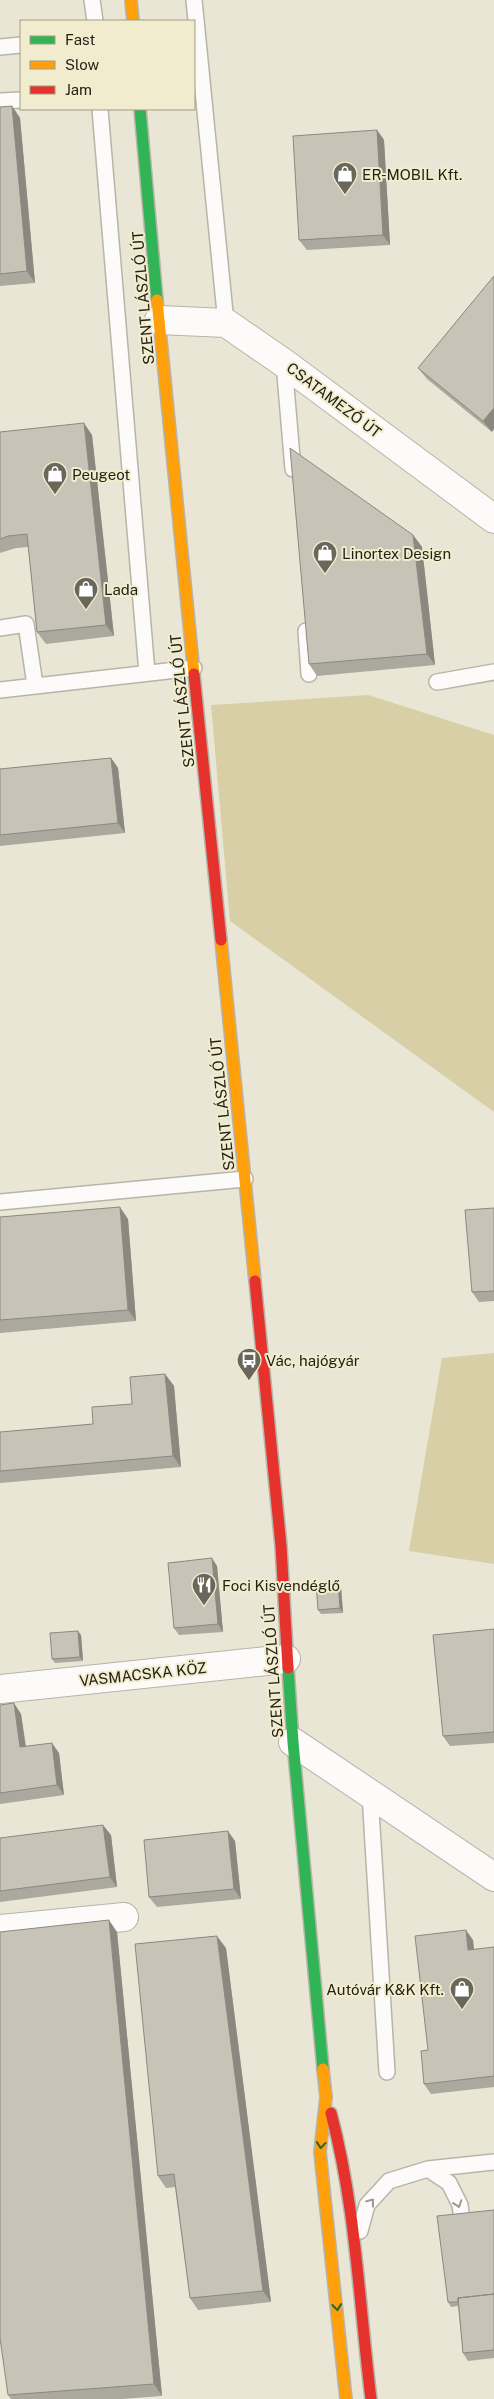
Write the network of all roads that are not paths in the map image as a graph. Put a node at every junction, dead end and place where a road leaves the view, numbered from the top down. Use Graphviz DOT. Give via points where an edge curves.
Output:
graph roads {
  1 [pos="92,0"];
  2 [pos="131,0"];
  3 [pos="194,0"];
  4 [pos="94,20"];
  5 [pos="132,20"];
  6 [pos="20,45"];
  7 [pos="0,47"];
  8 [pos="20,100"];
  9 [pos="0,101"];
  10 [pos="100,110"];
  11 [pos="140,110"];
  12 [pos="159,320"];
  13 [pos="226,323"];
  14 [pos="284,363"];
  15 [pos="294,487"];
  16 [pos="494,519"];
  17 [pos="305,615"];
  18 [pos="0,628"];
  19 [pos="194,668"];
  20 [pos="494,672"];
  21 [pos="147,673"];
  22 [pos="309,674"];
  23 [pos="437,682"];
  24 [pos="35,685"];
  25 [pos="0,690"];
  26 [pos="244,1179"];
  27 [pos="0,1202"];
  28 [pos="286,1659"];
  29 [pos="0,1689"];
  30 [pos="293,1742"];
  31 [pos="370,1794"];
  32 [pos="494,1877"];
  33 [pos="124,1916"];
  34 [pos="0,1929"];
  35 [pos="387,2072"];
  36 [pos="326,2097"];
  37 [pos="492,2164"];
  38 [pos="428,2169"];
  39 [pos="356,2247"];
  40 [pos="468,2252"];
  41 [pos="346,2399"];
  42 [pos="371,2399"];
  1 -- 4 [label="lane"];
  2 -- 5 [label="main road"];
  3 -- 13 [label="lane"];
  6 -- 7 [label="lane"];
  8 -- 9 [label="lane"];
  10 -- 21 [label="lane"];
  11 -- 12 [label="main road, SZENT LÁSZLÓ ÚT"];
  12 -- 13 [label="street"];
  12 -- 19 [label="main road, SZENT LÁSZLÓ ÚT"];
  13 -- 14 [label="street, CSATAMEZŐ ÚT"];
  14 -- 15 [label="lane"];
  14 -- 16 [label="street, CSATAMEZŐ ÚT"];
  17 -- 22 [label="lane"];
  18 -- 24 [label="lane" via="26,624"];
  19 -- 21 [label="lane"];
  19 -- 26 [label="main road, SZENT LÁSZLÓ ÚT"];
  20 -- 23 [label="lane"];
  21 -- 24 [label="lane"];
  24 -- 25 [label="lane"];
  26 -- 27 [label="lane"];
  26 -- 28 [label="main road, SZENT LÁSZLÓ ÚT" via="281,1546"];
  28 -- 29 [label="street, VASMACSKA KÖZ"];
  28 -- 30 [label="main road, SZENT LÁSZLÓ ÚT"];
  30 -- 31 [label="street"];
  30 -- 36 [label="main road, SZENT LÁSZLÓ ÚT"];
  31 -- 32 [label="street"];
  31 -- 35 [label="lane"];
  33 -- 34 [label="street"];
  36 -- 39 [label="main road" via="338,2134"];
  36 -- 41 [label="main road, one-way" via="320,2152"];
  37 -- 38 [label="lane"];
  39 -- 38 [label="lane, one-way" via="367,2205 389,2181"];
  38 -- 40 [label="lane, one-way" via="449,2183 460,2205"];
  39 -- 42 [label="main road"];
}
